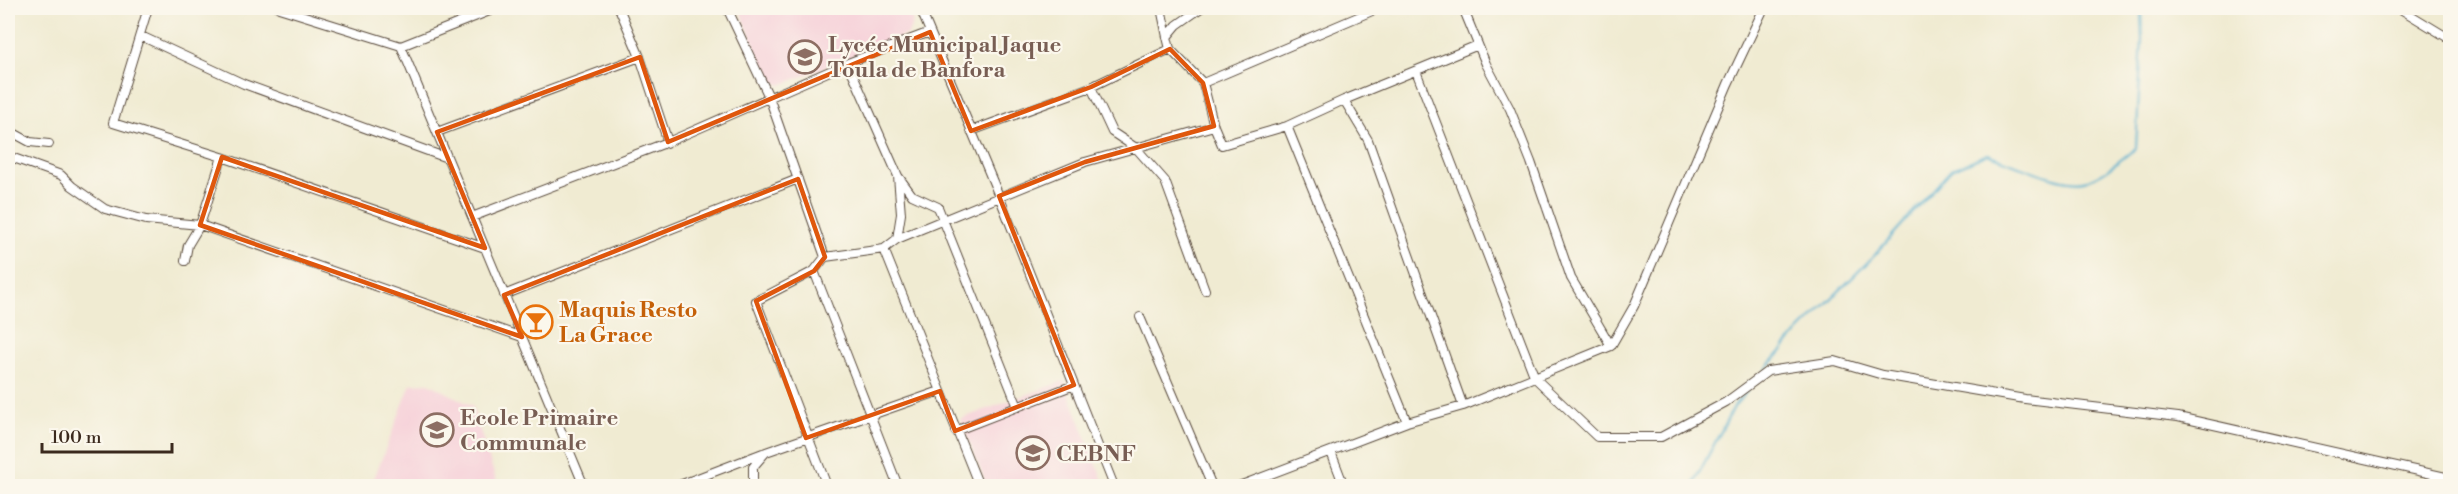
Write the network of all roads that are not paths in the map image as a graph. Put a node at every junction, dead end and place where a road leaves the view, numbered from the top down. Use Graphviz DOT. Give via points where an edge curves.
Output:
graph roads {
  1 [pos="148,8"];
  2 [pos="283,8"];
  3 [pos="497,8"];
  4 [pos="620,8"];
  5 [pos="727,8"];
  6 [pos="920,8"];
  7 [pos="1161,8"];
  8 [pos="1201,8"];
  9 [pos="1379,8"];
  10 [pos="1463,8"];
  11 [pos="1764,8"];
  12 [pos="2399,8"];
  13 [pos="930,32"];
  14 [pos="141,36"];
  15 [pos="1167,37"];
  16 [pos="2451,39"];
  17 [pos="1478,45"];
  18 [pos="401,46"];
  19 [pos="1170,49"];
  20 [pos="640,57"];
  21 [pos="848,63"];
  22 [pos="1416,71"];
  23 [pos="1203,82"];
  24 [pos="1091,87"];
  25 [pos="769,98"];
  26 [pos="1344,100"];
  27 [pos="1214,126"];
  28 [pos="1287,126"];
  29 [pos="8,130"];
  30 [pos="971,130"];
  31 [pos="437,132"];
  32 [pos="668,142"];
  33 [pos="49,144"];
  34 [pos="1136,148"];
  35 [pos="8,156"];
  36 [pos="222,158"];
  37 [pos="447,158"];
  38 [pos="898,176"];
  39 [pos="798,179"];
  40 [pos="999,196"];
  41 [pos="472,217"];
  42 [pos="943,220"];
  43 [pos="200,225"];
  44 [pos="897,239"];
  45 [pos="485,248"];
  46 [pos="884,249"];
  47 [pos="825,257"];
  48 [pos="185,261"];
  49 [pos="814,271"];
  50 [pos="1205,290"];
  51 [pos="504,295"];
  52 [pos="1140,317"];
  53 [pos="522,337"];
  54 [pos="1611,346"];
  55 [pos="1535,378"];
  56 [pos="1074,384"];
  57 [pos="940,391"];
  58 [pos="1463,406"];
  59 [pos="1017,407"];
  60 [pos="870,415"];
  61 [pos="1407,422"];
  62 [pos="955,431"];
  63 [pos="806,438"];
  64 [pos="766,452"];
  65 [pos="1331,453"];
  66 [pos="2451,478"];
  67 [pos="584,486"];
  68 [pos="677,486"];
  69 [pos="753,486"];
  70 [pos="827,486"];
  71 [pos="898,486"];
  72 [pos="979,486"];
  73 [pos="1114,486"];
  74 [pos="1212,486"];
  75 [pos="1239,486"];
  76 [pos="1344,486"];
  1 -- 14 [label="street"];
  2 -- 18 [label="street"];
  3 -- 18 [label="street"];
  4 -- 20 [label="street"];
  5 -- 25 [label="street"];
  6 -- 13 [label="street"];
  7 -- 15 [label="street"];
  8 -- 15 [label="street"];
  9 -- 23 [label="street"];
  10 -- 17 [label="street"];
  11 -- 54 [label="street" via="1634,306"];
  12 -- 16 [label="street"];
  13 -- 21 [label="street"];
  13 -- 30 [label="street"];
  14 -- 36 [label="street" via="113,123"];
  14 -- 37 [label="street" via="244,84"];
  15 -- 19 [label="street"];
  17 -- 22 [label="street"];
  17 -- 54 [label="street" via="1527,151 1571,278"];
  18 -- 31 [label="street"];
  19 -- 23 [label="street"];
  19 -- 24 [label="street"];
  20 -- 31 [label="street"];
  20 -- 32 [label="street"];
  21 -- 25 [label="street"];
  21 -- 38 [label="street"];
  22 -- 26 [label="street"];
  22 -- 55 [label="street"];
  23 -- 27 [label="street"];
  24 -- 30 [label="street"];
  24 -- 34 [label="street" via="1112,132"];
  25 -- 32 [label="street"];
  25 -- 39 [label="street"];
  26 -- 28 [label="street"];
  26 -- 58 [label="street" via="1368,140"];
  27 -- 28 [label="street" via="1222,145"];
  27 -- 34 [label="street"];
  28 -- 61 [label="street"];
  29 -- 33 [label="street" via="30,142"];
  30 -- 40 [label="street"];
  31 -- 37 [label="street"];
  32 -- 41 [label="street"];
  34 -- 40 [label="street" via="1085,162"];
  34 -- 50 [label="street" via="1165,181"];
  35 -- 43 [label="street" via="61,175 105,209 146,220"];
  36 -- 43 [label="street"];
  36 -- 45 [label="street"];
  37 -- 41 [label="street"];
  38 -- 42 [label="street" via="912,195 938,207"];
  38 -- 44 [label="street" via="901,214"];
  39 -- 47 [label="street"];
  39 -- 51 [label="street"];
  40 -- 42 [label="street"];
  40 -- 56 [label="street"];
  41 -- 45 [label="street"];
  42 -- 44 [label="street"];
  42 -- 59 [label="street"];
  43 -- 48 [label="street" via="188,245"];
  43 -- 53 [label="street"];
  44 -- 46 [label="street"];
  45 -- 51 [label="street"];
  46 -- 47 [label="street"];
  46 -- 57 [label="street"];
  47 -- 49 [label="street"];
  49 -- 60 [label="street"];
  49 -- 63 [label="street" via="756,301"];
  51 -- 53 [label="street"];
  52 -- 74 [label="street"];
  53 -- 67 [label="street"];
  54 -- 55 [label="street"];
  55 -- 58 [label="street"];
  55 -- 66 [label="street" via="1598,437 1661,437 1726,402 1768,371 1835,361 1883,375 2025,399 2178,417"];
  56 -- 59 [label="street"];
  56 -- 73 [label="street"];
  57 -- 60 [label="street"];
  57 -- 62 [label="street"];
  58 -- 61 [label="street"];
  59 -- 62 [label="street"];
  60 -- 63 [label="street"];
  60 -- 71 [label="street"];
  61 -- 65 [label="street"];
  62 -- 72 [label="street"];
  63 -- 64 [label="street"];
  63 -- 70 [label="street"];
  64 -- 68 [label="street"];
  64 -- 69 [label="street" via="753,467"];
  65 -- 75 [label="street"];
  65 -- 76 [label="street"];
}
